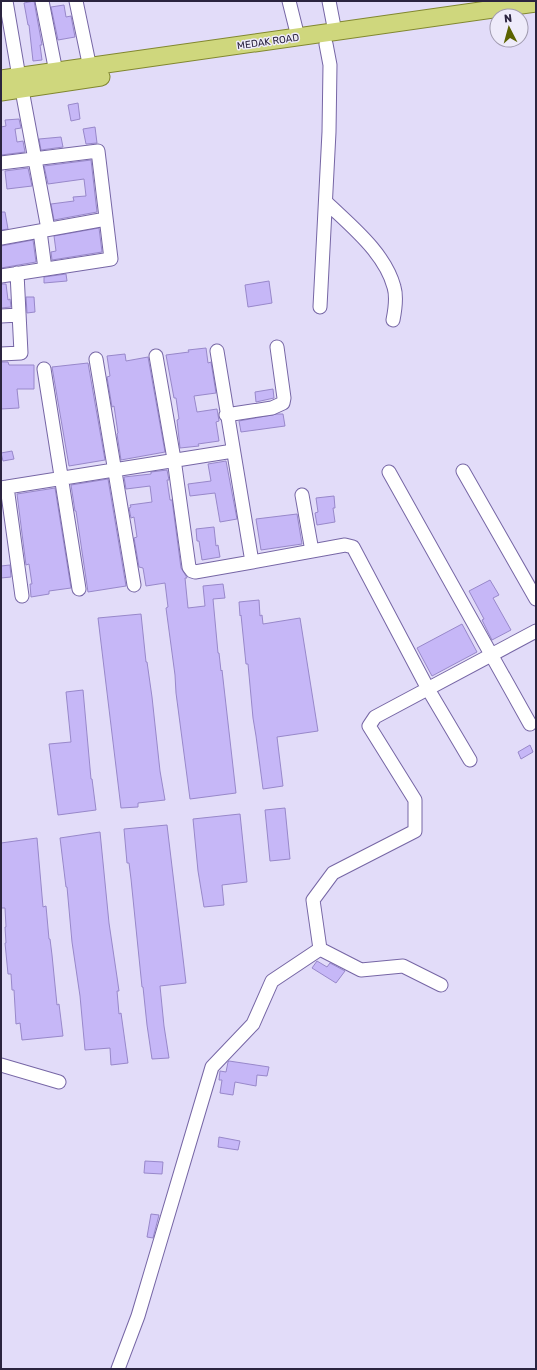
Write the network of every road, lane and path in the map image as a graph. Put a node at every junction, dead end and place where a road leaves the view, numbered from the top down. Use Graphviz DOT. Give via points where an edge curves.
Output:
graph roads {
  1 [pos="6,1"];
  2 [pos="42,1"];
  3 [pos="76,1"];
  4 [pos="289,1"];
  5 [pos="329,1"];
  6 [pos="536,3"];
  7 [pos="489,21"];
  8 [pos="377,31"];
  9 [pos="298,37"];
  10 [pos="331,38"];
  11 [pos="90,68"];
  12 [pos="56,72"];
  13 [pos="1,80"];
  14 [pos="21,83"];
  15 [pos="1,92"];
  16 [pos="35,158"];
  17 [pos="1,163"];
  18 [pos="327,203"];
  19 [pos="106,219"];
  20 [pos="44,230"];
  21 [pos="1,238"];
  22 [pos="45,269"];
  23 [pos="17,273"];
  24 [pos="1,276"];
  25 [pos="320,308"];
  26 [pos="19,315"];
  27 [pos="1,316"];
  28 [pos="393,320"];
  29 [pos="277,347"];
  30 [pos="217,351"];
  31 [pos="1,354"];
  32 [pos="156,356"];
  33 [pos="96,359"];
  34 [pos="44,369"];
  35 [pos="226,414"];
  36 [pos="233,451"];
  37 [pos="174,459"];
  38 [pos="116,469"];
  39 [pos="463,471"];
  40 [pos="389,472"];
  41 [pos="61,478"];
  42 [pos="4,487"];
  43 [pos="302,495"];
  44 [pos="312,551"];
  45 [pos="252,562"];
  46 [pos="134,585"];
  47 [pos="79,589"];
  48 [pos="22,596"];
  49 [pos="536,599"];
  50 [pos="536,631"];
  51 [pos="491,655"];
  52 [pos="428,689"];
  53 [pos="530,724"];
  54 [pos="470,760"];
  55 [pos="320,949"];
  56 [pos="441,985"];
  57 [pos="1,1065"];
  58 [pos="59,1082"];
  59 [pos="118,1369"];
  1 -- 14 [label="street"];
  2 -- 12 [label="street"];
  3 -- 11 [label="street"];
  4 -- 9 [label="street"];
  5 -- 10 [label="street"];
  6 -- 8 [label="main road, MEDAK ROAD"];
  7 -- 8 [label="main road, MEDAK ROAD"];
  8 -- 10 [label="main road, MEDAK ROAD"];
  9 -- 10 [label="main road, MEDAK ROAD"];
  9 -- 11 [label="main road, MEDAK ROAD"];
  10 -- 14 [label="main road, MEDAK ROAD"];
  10 -- 18 [label="street"];
  11 -- 12 [label="main road, MEDAK ROAD"];
  12 -- 14 [label="main road, MEDAK ROAD"];
  13 -- 14 [label="main road, MEDAK ROAD"];
  14 -- 15 [label="main road, MEDAK ROAD"];
  14 -- 16 [label="street"];
  16 -- 17 [label="street"];
  16 -- 19 [label="street" via="98,151"];
  16 -- 20 [label="street"];
  18 -- 25 [label="street"];
  18 -- 28 [label="street" via="368,242 388,272 394,287 396,305"];
  19 -- 20 [label="street"];
  19 -- 22 [label="street" via="111,259"];
  20 -- 21 [label="street"];
  20 -- 22 [label="street"];
  22 -- 23 [label="street"];
  23 -- 24 [label="street"];
  23 -- 26 [label="street"];
  26 -- 27 [label="street"];
  26 -- 31 [label="street" via="21,353"];
  29 -- 35 [label="street" via="283,403 272,408"];
  30 -- 35 [label="street"];
  32 -- 37 [label="street"];
  33 -- 38 [label="street"];
  34 -- 41 [label="street"];
  35 -- 36 [label="street"];
  36 -- 37 [label="street"];
  36 -- 45 [label="street"];
  37 -- 38 [label="street"];
  37 -- 45 [label="street" via="189,567 192,572"];
  38 -- 41 [label="street"];
  38 -- 46 [label="street"];
  39 -- 49 [label="street"];
  40 -- 51 [label="street"];
  41 -- 42 [label="street"];
  41 -- 47 [label="street"];
  42 -- 48 [label="street"];
  43 -- 44 [label="street"];
  44 -- 45 [label="street"];
  44 -- 52 [label="street" via="345,545 353,547"];
  50 -- 51 [label="street"];
  51 -- 52 [label="street"];
  51 -- 53 [label="street"];
  52 -- 54 [label="street"];
  52 -- 55 [label="street" via="375,717 369,726 415,800 415,831 333,873 313,900"];
  55 -- 56 [label="street" via="361,970 403,966"];
  55 -- 59 [label="street" via="272,981 253,1024 212,1067 138,1316"];
  57 -- 58 [label="street"];
}
